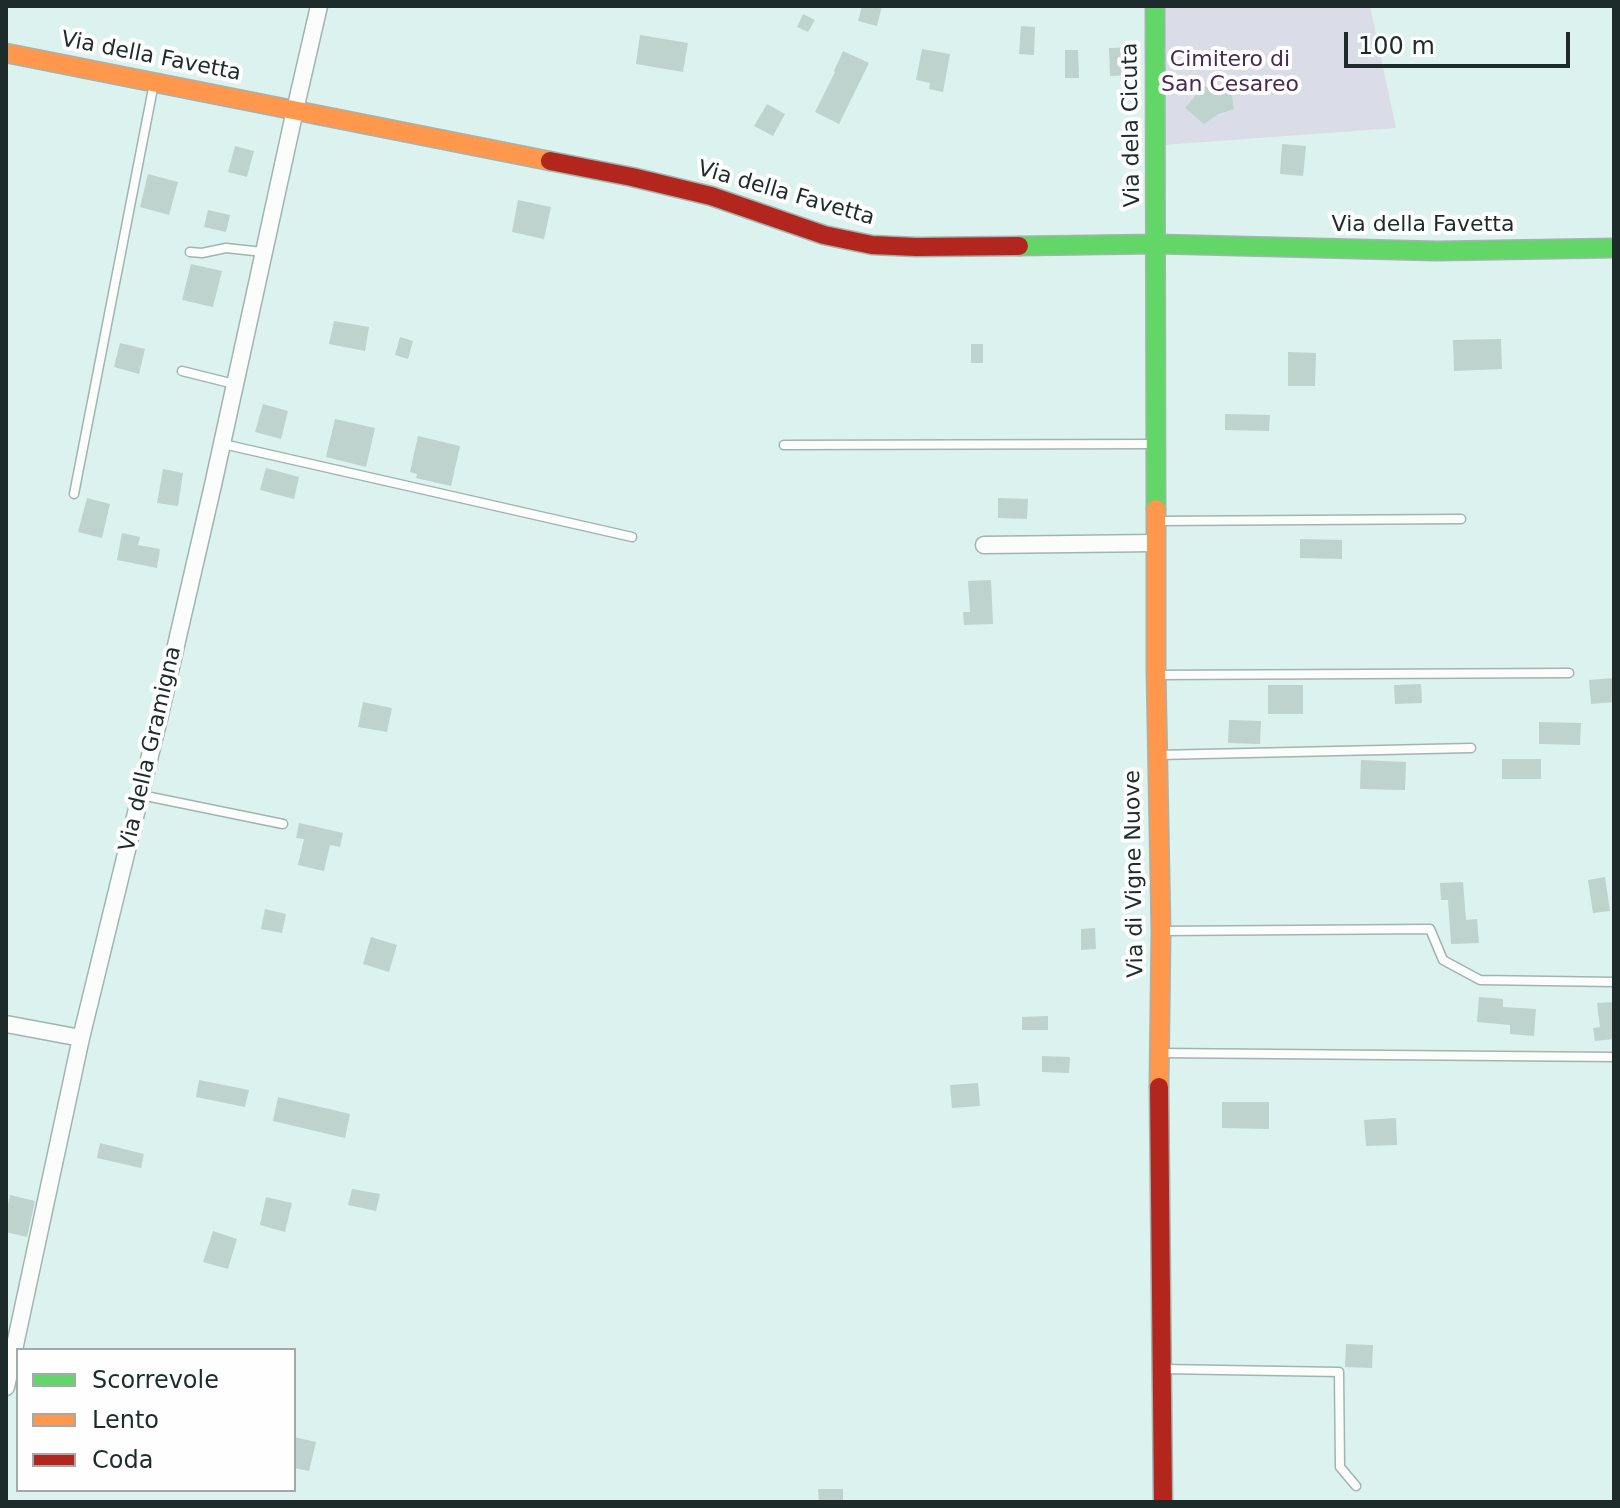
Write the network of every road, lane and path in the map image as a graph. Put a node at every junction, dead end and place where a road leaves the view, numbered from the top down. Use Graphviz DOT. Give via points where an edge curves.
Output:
graph roads {
  1 [pos="319,6"];
  2 [pos="1155,6"];
  3 [pos="6,53"];
  4 [pos="155,82"];
  5 [pos="295,110"];
  6 [pos="1157,244"];
  7 [pos="1614,248"];
  8 [pos="190,252"];
  9 [pos="263,252"];
  10 [pos="182,371"];
  11 [pos="235,384"];
  12 [pos="222,444"];
  13 [pos="1157,444"];
  14 [pos="784,445"];
  15 [pos="74,494"];
  16 [pos="1461,519"];
  17 [pos="1157,521"];
  18 [pos="632,537"];
  19 [pos="1156,543"];
  20 [pos="984,545"];
  21 [pos="1569,673"];
  22 [pos="1156,675"];
  23 [pos="1471,748"];
  24 [pos="1157,755"];
  25 [pos="140,795"];
  26 [pos="283,824"];
  27 [pos="1161,931"];
  28 [pos="1614,982"];
  29 [pos="6,1024"];
  30 [pos="81,1038"];
  31 [pos="1159,1053"];
  32 [pos="1614,1057"];
  33 [pos="1161,1369"];
  34 [pos="6,1387"];
  35 [pos="1356,1486"];
  36 [pos="1163,1502"];
  1 -- 5 [label="street, Via della Gramigna"];
  2 -- 6 [label="street, Via dela Cicuta"];
  3 -- 4 [label="street, Via della Favetta"];
  4 -- 5 [label="street, Via della Favetta"];
  4 -- 15 [label="lane"];
  5 -- 6 [label="street, Via della Favetta" via="632,177 872,245"];
  5 -- 9 [label="street, Via della Gramigna"];
  6 -- 7 [label="street, Via della Favetta" via="1437,251"];
  6 -- 13 [label="street, Via di Vigne Nuove"];
  8 -- 9 [label="lane"];
  9 -- 11 [label="street, Via della Gramigna"];
  10 -- 11 [label="lane"];
  11 -- 12 [label="street, Via della Gramigna"];
  12 -- 18 [label="lane"];
  12 -- 25 [label="street, Via della Gramigna"];
  13 -- 14 [label="lane"];
  13 -- 17 [label="street, Via di Vigne Nuove"];
  16 -- 17 [label="lane"];
  17 -- 19 [label="street, Via di Vigne Nuove"];
  19 -- 20 [label="street"];
  19 -- 22 [label="street, Via di Vigne Nuove"];
  21 -- 22 [label="lane"];
  22 -- 24 [label="street, Via di Vigne Nuove"];
  23 -- 24 [label="lane"];
  24 -- 27 [label="street, Via di Vigne Nuove"];
  25 -- 26 [label="lane"];
  25 -- 30 [label="street, Via della Gramigna"];
  27 -- 28 [label="lane" via="1430,929 1443,960 1480,980"];
  27 -- 31 [label="street, Via di Vigne Nuove"];
  29 -- 30 [label="street"];
  30 -- 34 [label="street, Via della Gramigna"];
  31 -- 32 [label="lane"];
  31 -- 33 [label="street, Via di Vigne Nuove"];
  33 -- 35 [label="lane" via="1339,1372 1340,1467"];
  33 -- 36 [label="street, Via di Vigne Nuove"];
}
